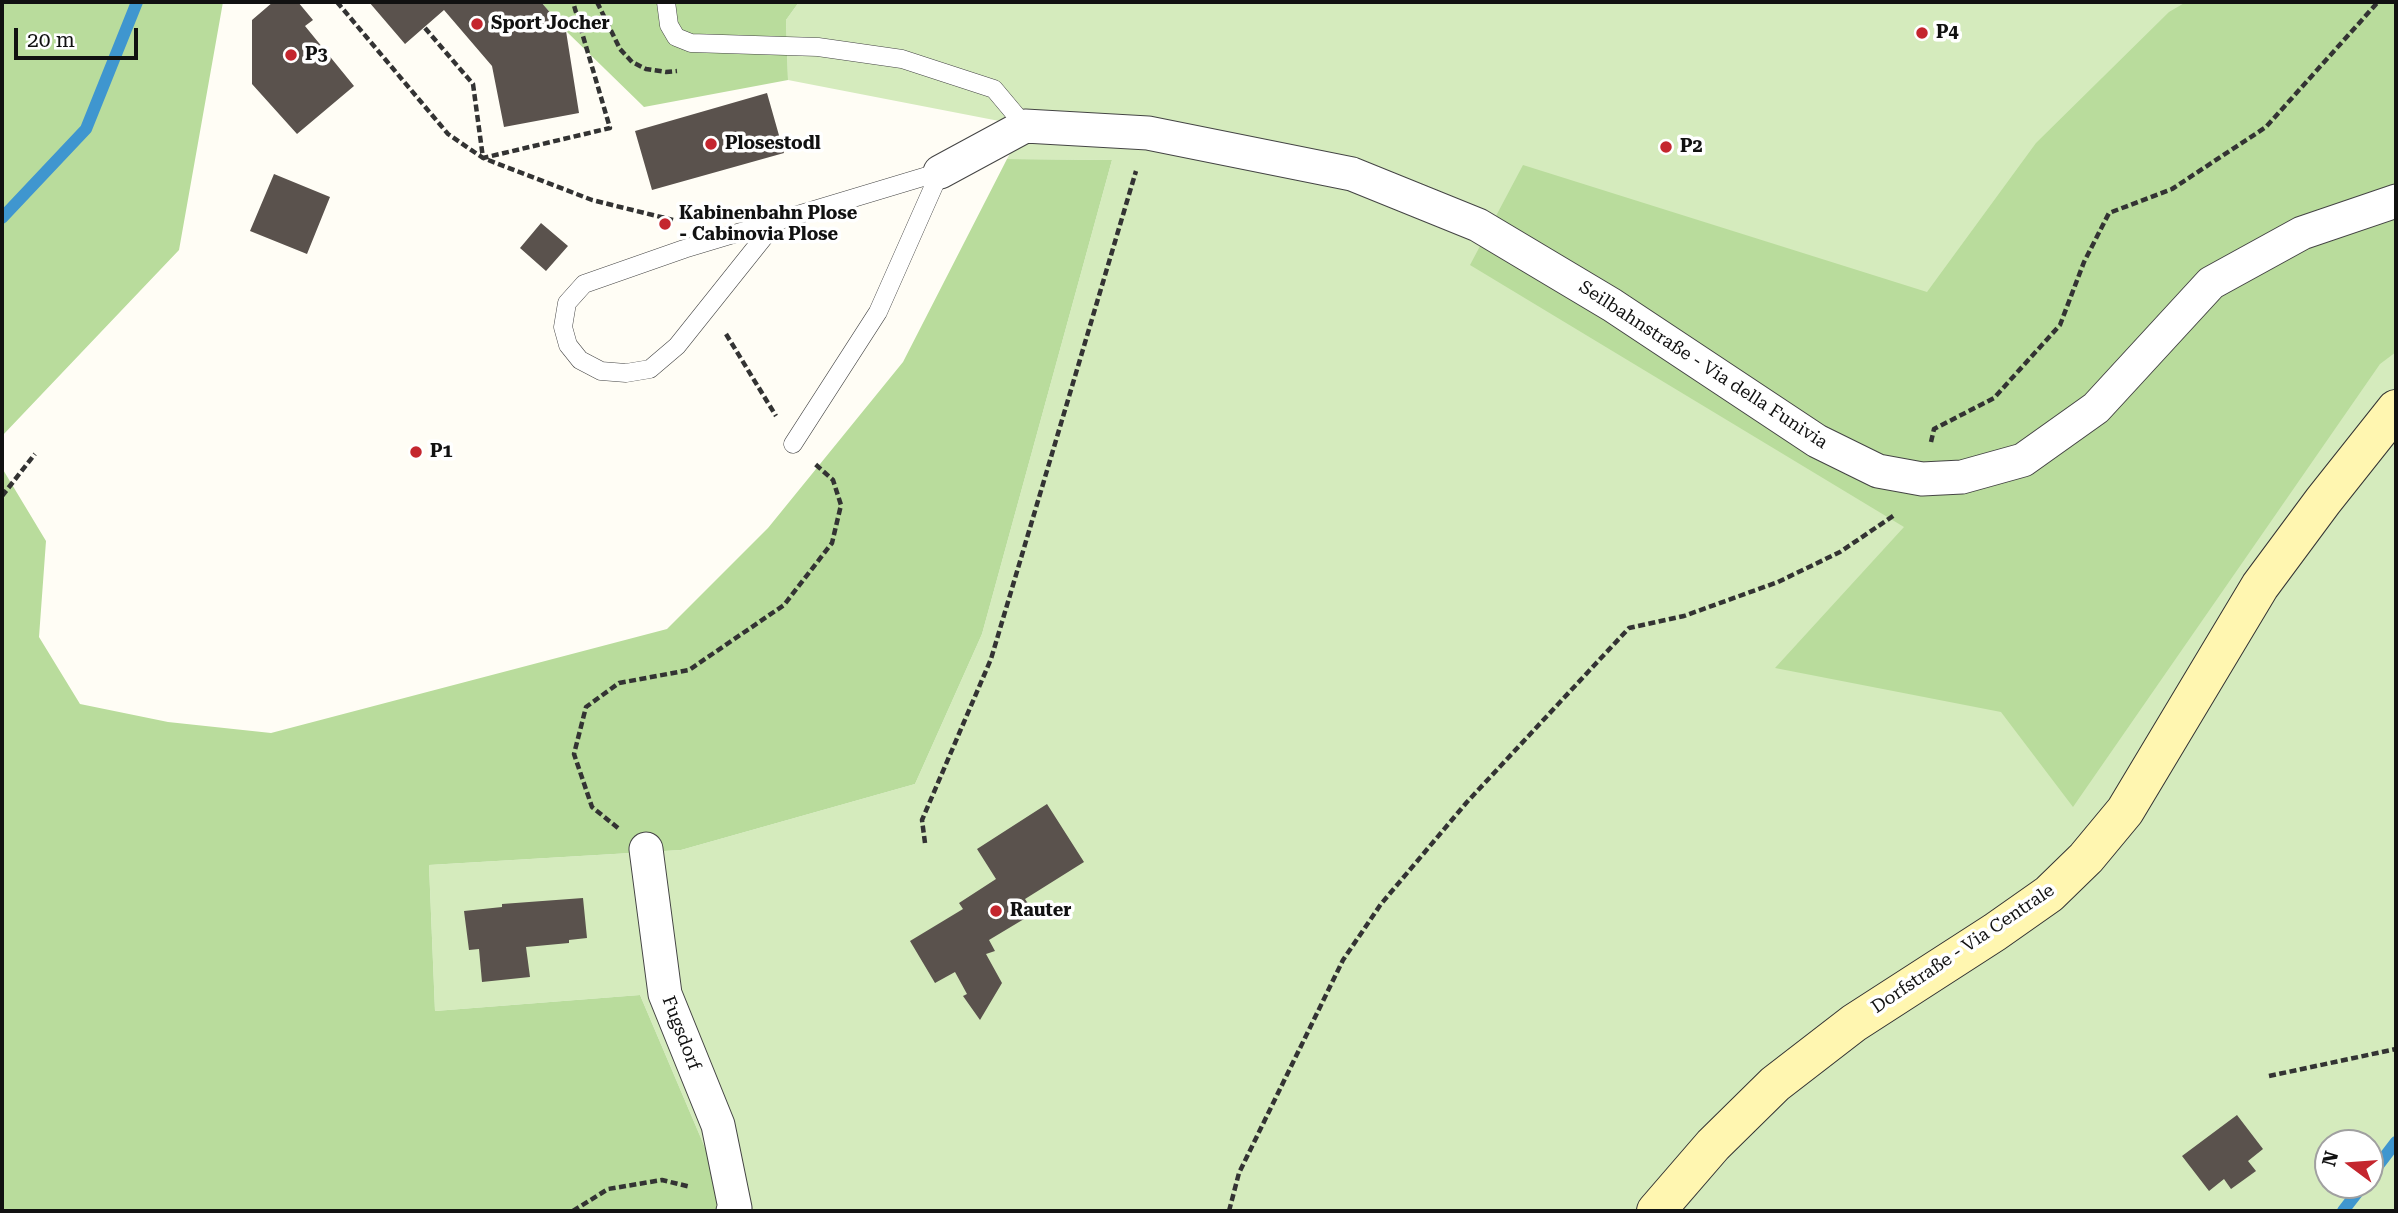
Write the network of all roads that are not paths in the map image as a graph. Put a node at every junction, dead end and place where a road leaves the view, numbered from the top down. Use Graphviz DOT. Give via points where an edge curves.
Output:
graph roads {
  1 [pos="666,2"];
  2 [pos="1025,126"];
  3 [pos="940,172"];
  4 [pos="2396,201"];
  5 [pos="776,222"];
  6 [pos="2396,409"];
  7 [pos="793,444"];
  8 [pos="646,849"];
  9 [pos="734,1209"];
  10 [pos="1656,1211"];
  1 -- 2 [label="lane" via="668,25 676,37 691,43 818,47 902,60 994,89"];
  2 -- 3 [label="street"];
  2 -- 4 [label="street, Seilbahnstraße - Via della Funivia" via="1148,133 1352,174 1478,225 1612,304 1818,441 1878,471 1922,479 1962,477 2023,460 2096,408 2211,283 2302,233"];
  3 -- 5 [label="lane"];
  3 -- 7 [label="lane" via="878,312"];
  5 -- 5 [label="lane" via="677,346 650,369 626,373 601,370 580,359 568,345 563,327 567,303 584,284"];
  6 -- 10 [label="street, Dorfstraße - Via Centrale" via="2260,586 2124,811 2086,858 2049,894 1854,1023 1775,1084 1713,1145"];
  8 -- 9 [label="street, Fugsdorf" via="664,994 718,1125"];
}
